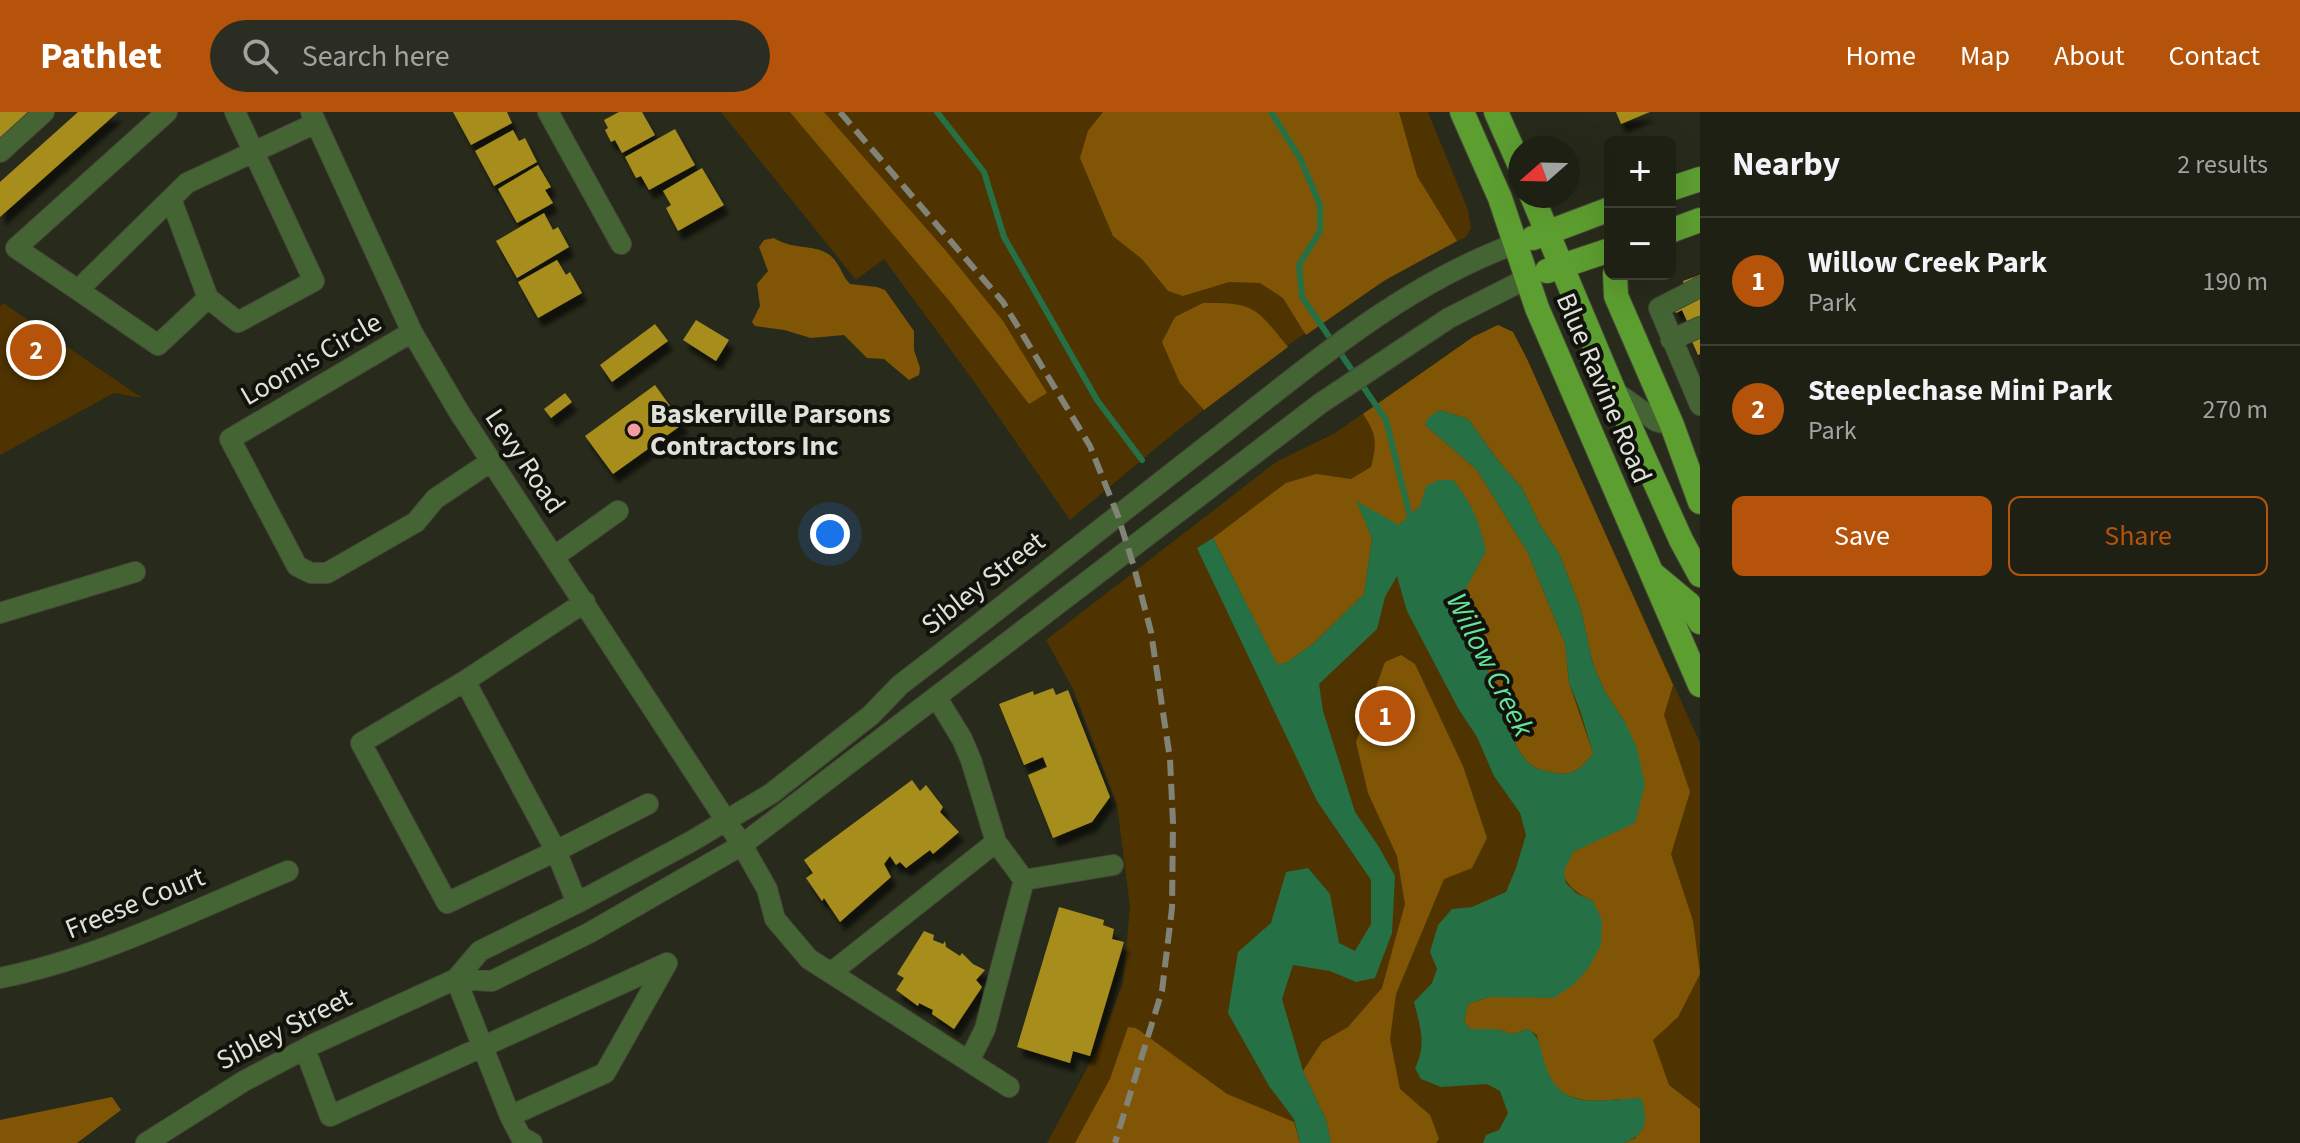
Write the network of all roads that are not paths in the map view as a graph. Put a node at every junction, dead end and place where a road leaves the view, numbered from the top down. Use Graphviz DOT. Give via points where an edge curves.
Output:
graph roads {
  1 [pos="44,112"];
  2 [pos="167,112"];
  3 [pos="235,112"];
  4 [pos="548,112"];
  5 [pos="1462,112"];
  6 [pos="1496,112"];
  7 [pos="314,117"];
  8 [pos="1508,139"];
  9 [pos="255,151"];
  10 [pos="0,152"];
  11 [pos="1700,179"];
  12 [pos="1676,187"];
  13 [pos="171,199"];
  14 [pos="1537,208"];
  15 [pos="1604,211"];
  16 [pos="1700,220"];
  17 [pos="1676,229"];
  18 [pos="1547,233"];
  19 [pos="621,244"];
  20 [pos="1515,244"];
  21 [pos="1604,252"];
  22 [pos="1560,266"];
  23 [pos="1526,279"];
  24 [pos="1613,280"];
  25 [pos="1700,287"];
  26 [pos="78,290"];
  27 [pos="208,298"];
  28 [pos="1700,327"];
  29 [pos="412,332"];
  30 [pos="1700,341"];
  31 [pos="1682,351"];
  32 [pos="1614,391"];
  33 [pos="1700,405"];
  34 [pos="1672,425"];
  35 [pos="490,462"];
  36 [pos="1700,502"];
  37 [pos="618,511"];
  38 [pos="555,556"];
  39 [pos="1698,567"];
  40 [pos="1648,570"];
  41 [pos="135,572"];
  42 [pos="585,602"];
  43 [pos="0,613"];
  44 [pos="1700,622"];
  45 [pos="465,681"];
  46 [pos="1700,685"];
  47 [pos="937,698"];
  48 [pos="648,804"];
  49 [pos="726,821"];
  50 [pos="996,842"];
  51 [pos="742,845"];
  52 [pos="556,851"];
  53 [pos="1113,865"];
  54 [pos="288,871"];
  55 [pos="1024,880"];
  56 [pos="577,903"];
  57 [pos="832,972"];
  58 [pos="0,978"];
  59 [pos="456,979"];
  60 [pos="482,1048"];
  61 [pos="305,1049"];
  62 [pos="969,1061"];
  63 [pos="1009,1087"];
  64 [pos="510,1116"];
  65 [pos="146,1143"];
  66 [pos="532,1143"];
  1 -- 10 [label="street"];
  2 -- 26 [label="street" via="16,248"];
  3 -- 9 [label="street"];
  4 -- 19 [label="street"];
  5 -- 20 [label="main road, Blue Ravine Road"];
  6 -- 8 [label="main road"];
  7 -- 9 [label="street"];
  7 -- 29 [label="street, Levy Road"];
  9 -- 13 [label="street" via="187,183"];
  9 -- 27 [label="street" via="314,281 238,322"];
  11 -- 12 [label="main road"];
  13 -- 26 [label="street"];
  13 -- 27 [label="street"];
  14 -- 18 [label="main road, Blue Ravine Road"];
  15 -- 18 [label="main road, Sibley Street"];
  16 -- 17 [label="main road"];
  18 -- 20 [label="main road, Sibley Street"];
  18 -- 22 [label="main road, Blue Ravine Road"];
  20 -- 23 [label="main road, Blue Ravine Road"];
  20 -- 49 [label="street, Sibley Street" via="1440,279 1298,373 900,685 772,793"];
  21 -- 22 [label="main road, Sibley Street"];
  22 -- 23 [label="main road, Sibley Street"];
  22 -- 32 [label="main road, Blue Ravine Road"];
  23 -- 40 [label="main road, Blue Ravine Road"];
  23 -- 47 [label="street, Sibley Street" via="1449,318 1321,403"];
  24 -- 34 [label="main road"];
  25 -- 31 [label="street" via="1659,308"];
  26 -- 27 [label="street" via="158,345"];
  28 -- 31 [label="street"];
  29 -- 35 [label="street, Levy Road"];
  29 -- 35 [label="street, Loomis Circle" via="230,439 297,566 327,573 416,522 435,499"];
  30 -- 31 [label="street"];
  31 -- 33 [label="street"];
  32 -- 34 [label="street" via="1656,421"];
  32 -- 39 [label="main road, Blue Ravine Road"];
  34 -- 36 [label="main road"];
  35 -- 38 [label="street, Levy Road"];
  37 -- 38 [label="street"];
  38 -- 42 [label="street, Levy Road"];
  40 -- 44 [label="main road" via="1689,604"];
  40 -- 46 [label="main road, Blue Ravine Road"];
  41 -- 43 [label="street"];
  42 -- 45 [label="street"];
  42 -- 49 [label="street, Levy Road"];
  45 -- 52 [label="street"];
  45 -- 52 [label="street" via="361,743 447,903"];
  47 -- 50 [label="street" via="971,760"];
  47 -- 51 [label="street, Sibley Street"];
  48 -- 52 [label="street"];
  49 -- 51 [label="street, Levy Road"];
  49 -- 56 [label="street, Sibley Street"];
  50 -- 55 [label="street"];
  50 -- 57 [label="street"];
  51 -- 57 [label="street, Levy Road" via="767,889 775,919 809,959"];
  51 -- 59 [label="street, Sibley Street" via="589,933 492,981"];
  52 -- 56 [label="street"];
  53 -- 55 [label="street"];
  54 -- 58 [label="street, Freese Court" via="108,946"];
  55 -- 62 [label="street" via="985,1029"];
  56 -- 59 [label="street, Sibley Street" via="480,951"];
  57 -- 62 [label="street, Levy Road"];
  59 -- 60 [label="street"];
  59 -- 61 [label="street, Sibley Street"];
  60 -- 61 [label="street" via="330,1116"];
  60 -- 64 [label="street"];
  60 -- 64 [label="street" via="667,963 605,1073"];
  61 -- 65 [label="street, Sibley Street"];
  62 -- 63 [label="street, Levy Road"];
  64 -- 66 [label="street" via="521,1137"];
}
